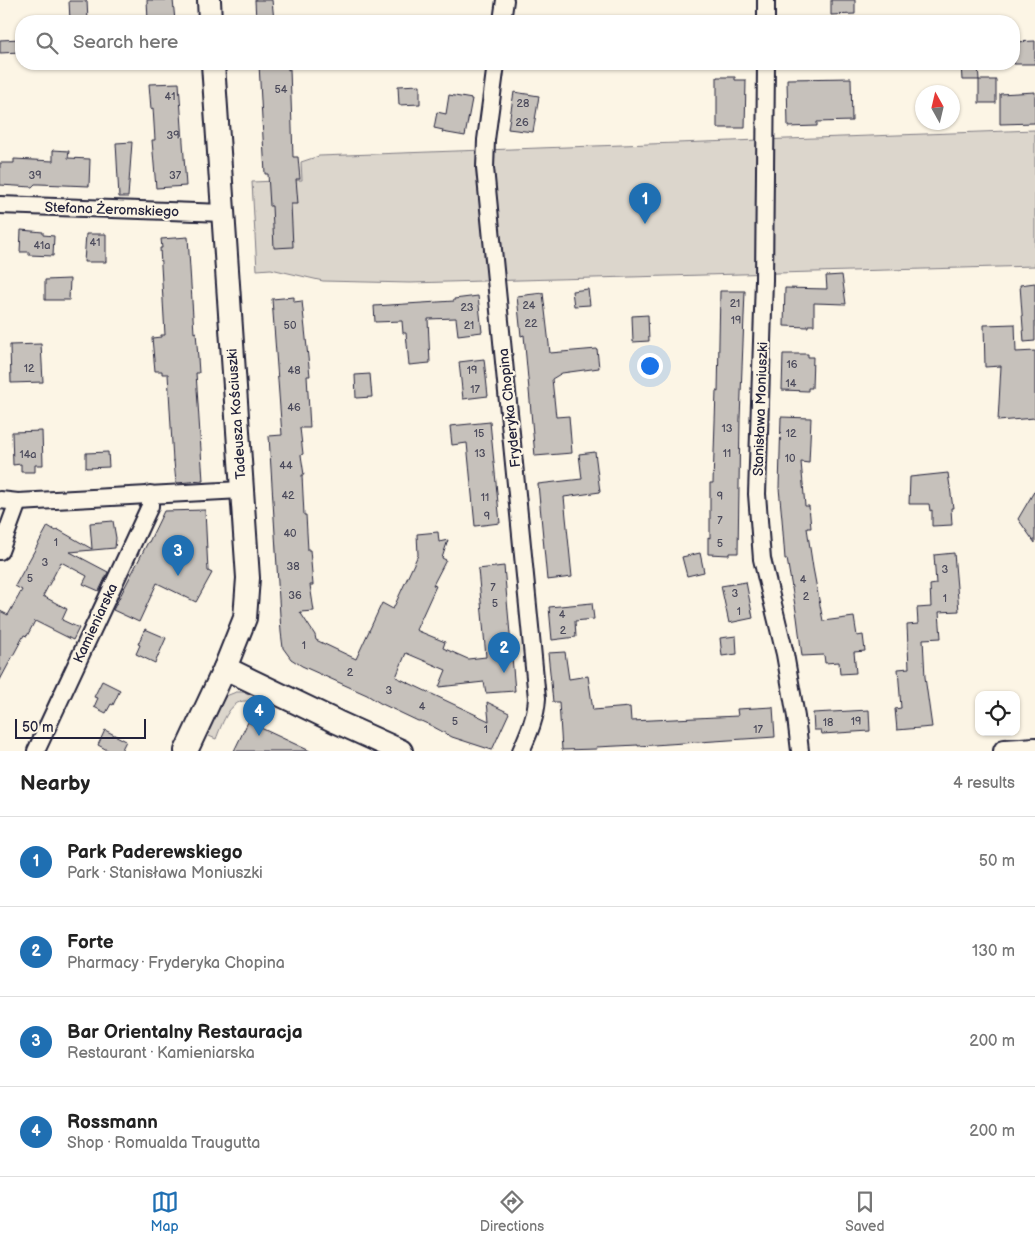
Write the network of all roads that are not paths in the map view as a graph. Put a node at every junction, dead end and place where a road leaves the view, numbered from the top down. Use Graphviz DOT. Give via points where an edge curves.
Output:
graph roads {
  1 [pos="209,0"];
  2 [pos="505,0"];
  3 [pos="766,0"];
  4 [pos="210,15"];
  5 [pos="503,15"];
  6 [pos="766,15"];
  7 [pos="213,70"];
  8 [pos="495,70"];
  9 [pos="766,70"];
  10 [pos="0,204"];
  11 [pos="224,214"];
  12 [pos="241,490"];
  13 [pos="150,494"];
  14 [pos="0,500"];
  15 [pos="18,502"];
  16 [pos="0,551"];
  17 [pos="225,668"];
  18 [pos="1035,749"];
  19 [pos="36,751"];
  20 [pos="186,751"];
  21 [pos="401,751"];
  22 [pos="521,751"];
  23 [pos="800,751"];
  24 [pos="1005,751"];
  1 -- 4 [label="street"];
  2 -- 5 [label="street"];
  3 -- 6 [label="street"];
  7 -- 11 [label="street, Tadeusza Kościuszki"];
  8 -- 22 [label="street, Fryderyka Chopina" via="485,168 537,698 533,722"];
  9 -- 23 [label="street, Stanisława Moniuszki" via="764,280 756,494 762,559 785,654"];
  10 -- 11 [label="street, Stefana Żeromskiego"];
  11 -- 12 [label="street, Tadeusza Kościuszki"];
  12 -- 13 [label="street"];
  12 -- 17 [label="street, Tadeusza Kościuszki" via="248,564 247,601 245,618"];
  13 -- 15 [label="street"];
  13 -- 19 [label="street, Kamieniarska" via="150,506"];
  14 -- 15 [label="street"];
  15 -- 16 [label="street"];
  17 -- 20 [label="street, Tadeusza Kościuszki"];
  17 -- 21 [label="street"];
  18 -- 24 [label="street"];
}
